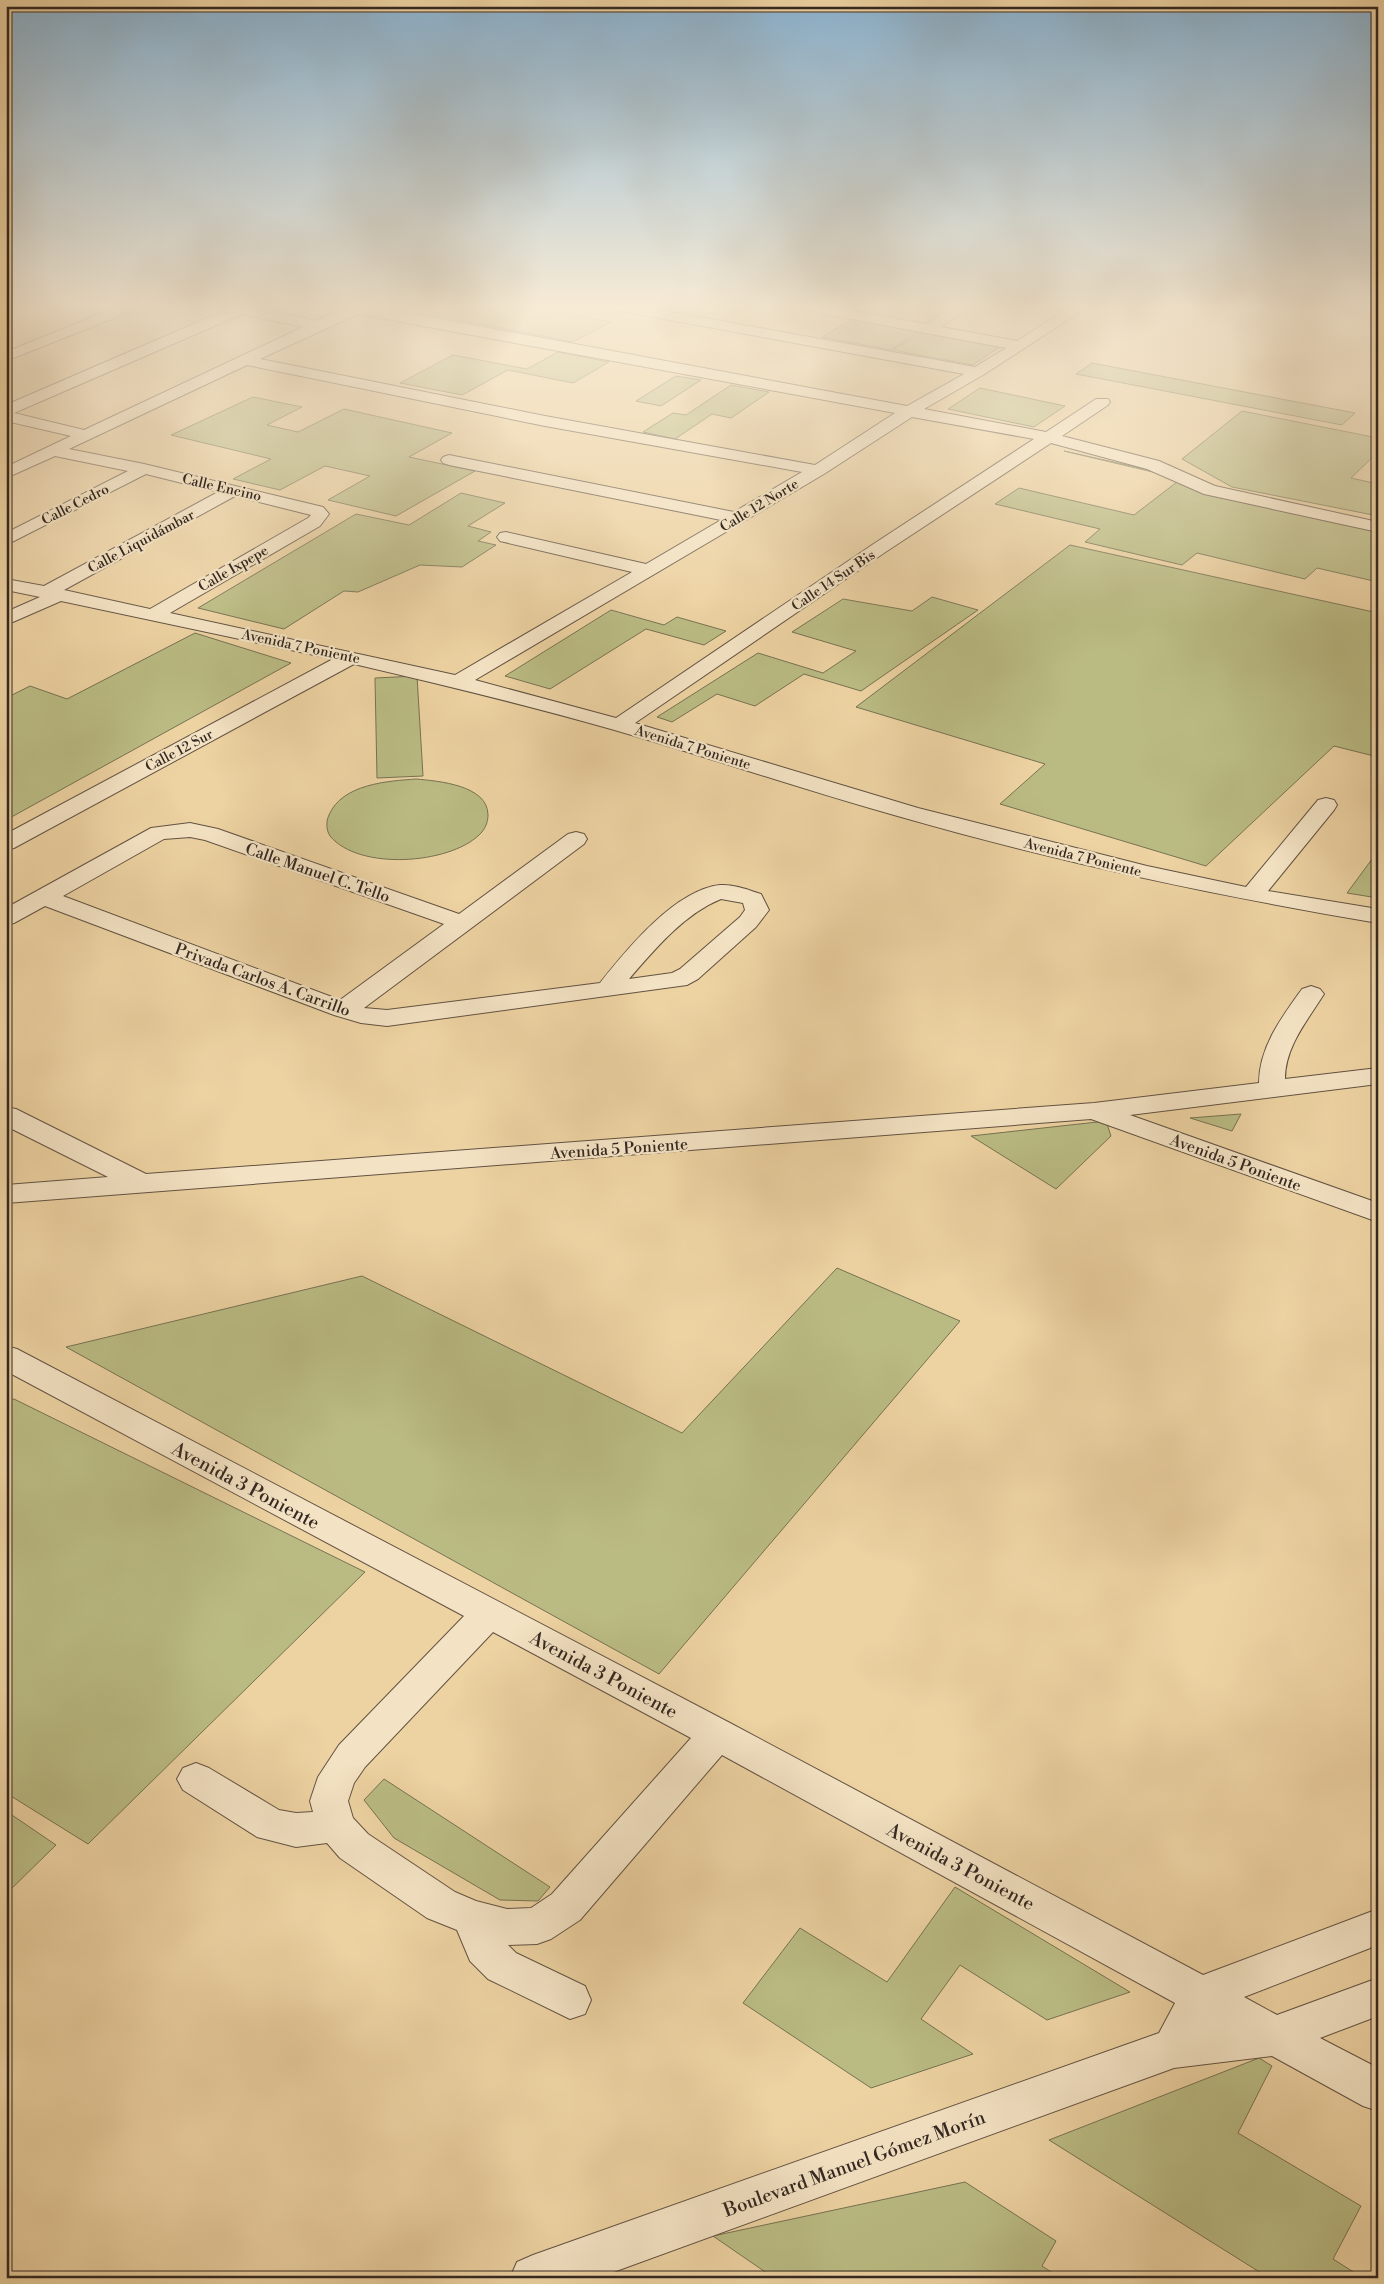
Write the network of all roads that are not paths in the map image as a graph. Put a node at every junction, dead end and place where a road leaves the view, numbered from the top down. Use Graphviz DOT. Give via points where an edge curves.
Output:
graph roads {
  1 [pos="133,413"];
  2 [pos="504,413"];
  3 [pos="907,413"];
  4 [pos="911,413"];
  5 [pos="1086,413"];
  6 [pos="6,416"];
  7 [pos="85,435"];
  8 [pos="1048,438"];
  9 [pos="53,451"];
  10 [pos="449,460"];
  11 [pos="144,469"];
  12 [pos="818,470"];
  13 [pos="6,473"];
  14 [pos="234,490"];
  15 [pos="737,518"];
  16 [pos="314,522"];
  17 [pos="1378,527"];
  18 [pos="506,537"];
  19 [pos="6,540"];
  20 [pos="649,570"];
  21 [pos="6,584"];
  22 [pos="54,593"];
  23 [pos="153,615"];
  24 [pos="6,618"];
  25 [pos="351,657"];
  26 [pos="458,682"];
  27 [pos="619,725"];
  28 [pos="1326,805"];
  29 [pos="576,839"];
  30 [pos="6,843"];
  31 [pos="1252,895"];
  32 [pos="44,897"];
  33 [pos="1378,916"];
  34 [pos="6,918"];
  35 [pos="460,922"];
  36 [pos="609,988"];
  37 [pos="1311,994"];
  38 [pos="343,1010"];
  39 [pos="1378,1076"];
  40 [pos="1272,1089"];
  41 [pos="1094,1111"];
  42 [pos="6,1115"];
  43 [pos="144,1184"];
  44 [pos="6,1194"];
  45 [pos="1378,1213"];
  46 [pos="6,1357"];
  47 [pos="489,1613"];
  48 [pos="717,1734"];
  49 [pos="196,1779"];
  50 [pos="336,1826"];
  51 [pos="472,1918"];
  52 [pos="1378,1926"];
  53 [pos="1200,1995"];
  54 [pos="1378,1997"];
  55 [pos="570,2000"];
  56 [pos="1273,2036"];
  57 [pos="1174,2048"];
  58 [pos="1378,2091"];
  59 [pos="533,2278"];
  1 -- 7 [label="street"];
  2 -- 12 [label="street"];
  3 -- 12 [label="street, Calle 12 Norte"];
  4 -- 8 [label="street"];
  5 -- 8 [label="street, Calle 14 Sur Bis"];
  6 -- 7 [label="street"];
  7 -- 9 [label="street"];
  8 -- 17 [label="street" via="1154,465 1210,490"];
  8 -- 27 [label="street, Calle 14 Sur Bis"];
  9 -- 11 [label="street, Calle Encino"];
  9 -- 13 [label="street"];
  10 -- 15 [label="street"];
  11 -- 14 [label="street, Calle Encino"];
  11 -- 19 [label="street, Calle Cedro"];
  12 -- 15 [label="street, Calle 12 Norte"];
  14 -- 16 [label="street, Calle Encino" via="317,511 320,514"];
  14 -- 22 [label="street, Calle Liquidámbar"];
  15 -- 20 [label="street, Calle 12 Norte"];
  16 -- 23 [label="street, Calle Ixpepe"];
  18 -- 20 [label="street"];
  20 -- 26 [label="street, Calle 12 Norte"];
  21 -- 22 [label="street, Avenida 7 Poniente"];
  22 -- 23 [label="street, Avenida 7 Poniente"];
  22 -- 24 [label="street, Calle Liquidámbar"];
  23 -- 25 [label="street, Avenida 7 Poniente"];
  25 -- 26 [label="street, Avenida 7 Poniente"];
  25 -- 30 [label="street, Calle 12 Sur"];
  26 -- 27 [label="street, Avenida 7 Poniente"];
  27 -- 31 [label="street, Avenida 7 Poniente" via="910,813 1146,873"];
  28 -- 31 [label="street"];
  29 -- 35 [label="street"];
  31 -- 33 [label="street, Avenida 7 Poniente"];
  32 -- 34 [label="street"];
  32 -- 35 [label="street, Calle Manuel C. Tello" via="141,841 159,833 190,830 210,834"];
  32 -- 38 [label="street, Privada Carlos A. Carrillo"];
  35 -- 38 [label="street"];
  36 -- 36 [label="street, Privada Carlos A. Carrillo" via="633,957 694,903 716,893 735,892 753,899 757,910 748,922 689,974 678,980"];
  36 -- 38 [label="street, Privada Carlos A. Carrillo" via="413,1016 387,1018"];
  37 -- 40 [label="street" via="1278,1047 1272,1065"];
  39 -- 40 [label="street, Avenida 5 Poniente"];
  40 -- 41 [label="street, Avenida 5 Poniente"];
  41 -- 43 [label="street, Avenida 5 Poniente"];
  41 -- 45 [label="street, Avenida 5 Poniente"];
  42 -- 43 [label="street"];
  43 -- 44 [label="street, Avenida 5 Poniente"];
  46 -- 47 [label="street, Avenida 3 Poniente"];
  47 -- 48 [label="street, Avenida 3 Poniente"];
  47 -- 50 [label="street" via="352,1756 337,1777 329,1801"];
  48 -- 51 [label="street" via="566,1907 537,1926 507,1928"];
  48 -- 53 [label="street, Avenida 3 Poniente"];
  49 -- 50 [label="street" via="271,1825 296,1830"];
  50 -- 51 [label="street" via="354,1846 441,1905"];
  51 -- 55 [label="street" via="484,1948 502,1966"];
  52 -- 53 [label="street"];
  53 -- 56 [label="street, Avenida 3 Poniente"];
  53 -- 57 [label="street"];
  54 -- 56 [label="street, Boulevard Manuel Gómez Morín"];
  56 -- 57 [label="street, Boulevard Manuel Gómez Morín"];
  56 -- 58 [label="street"];
  57 -- 59 [label="street, Boulevard Manuel Gómez Morín"];
}
